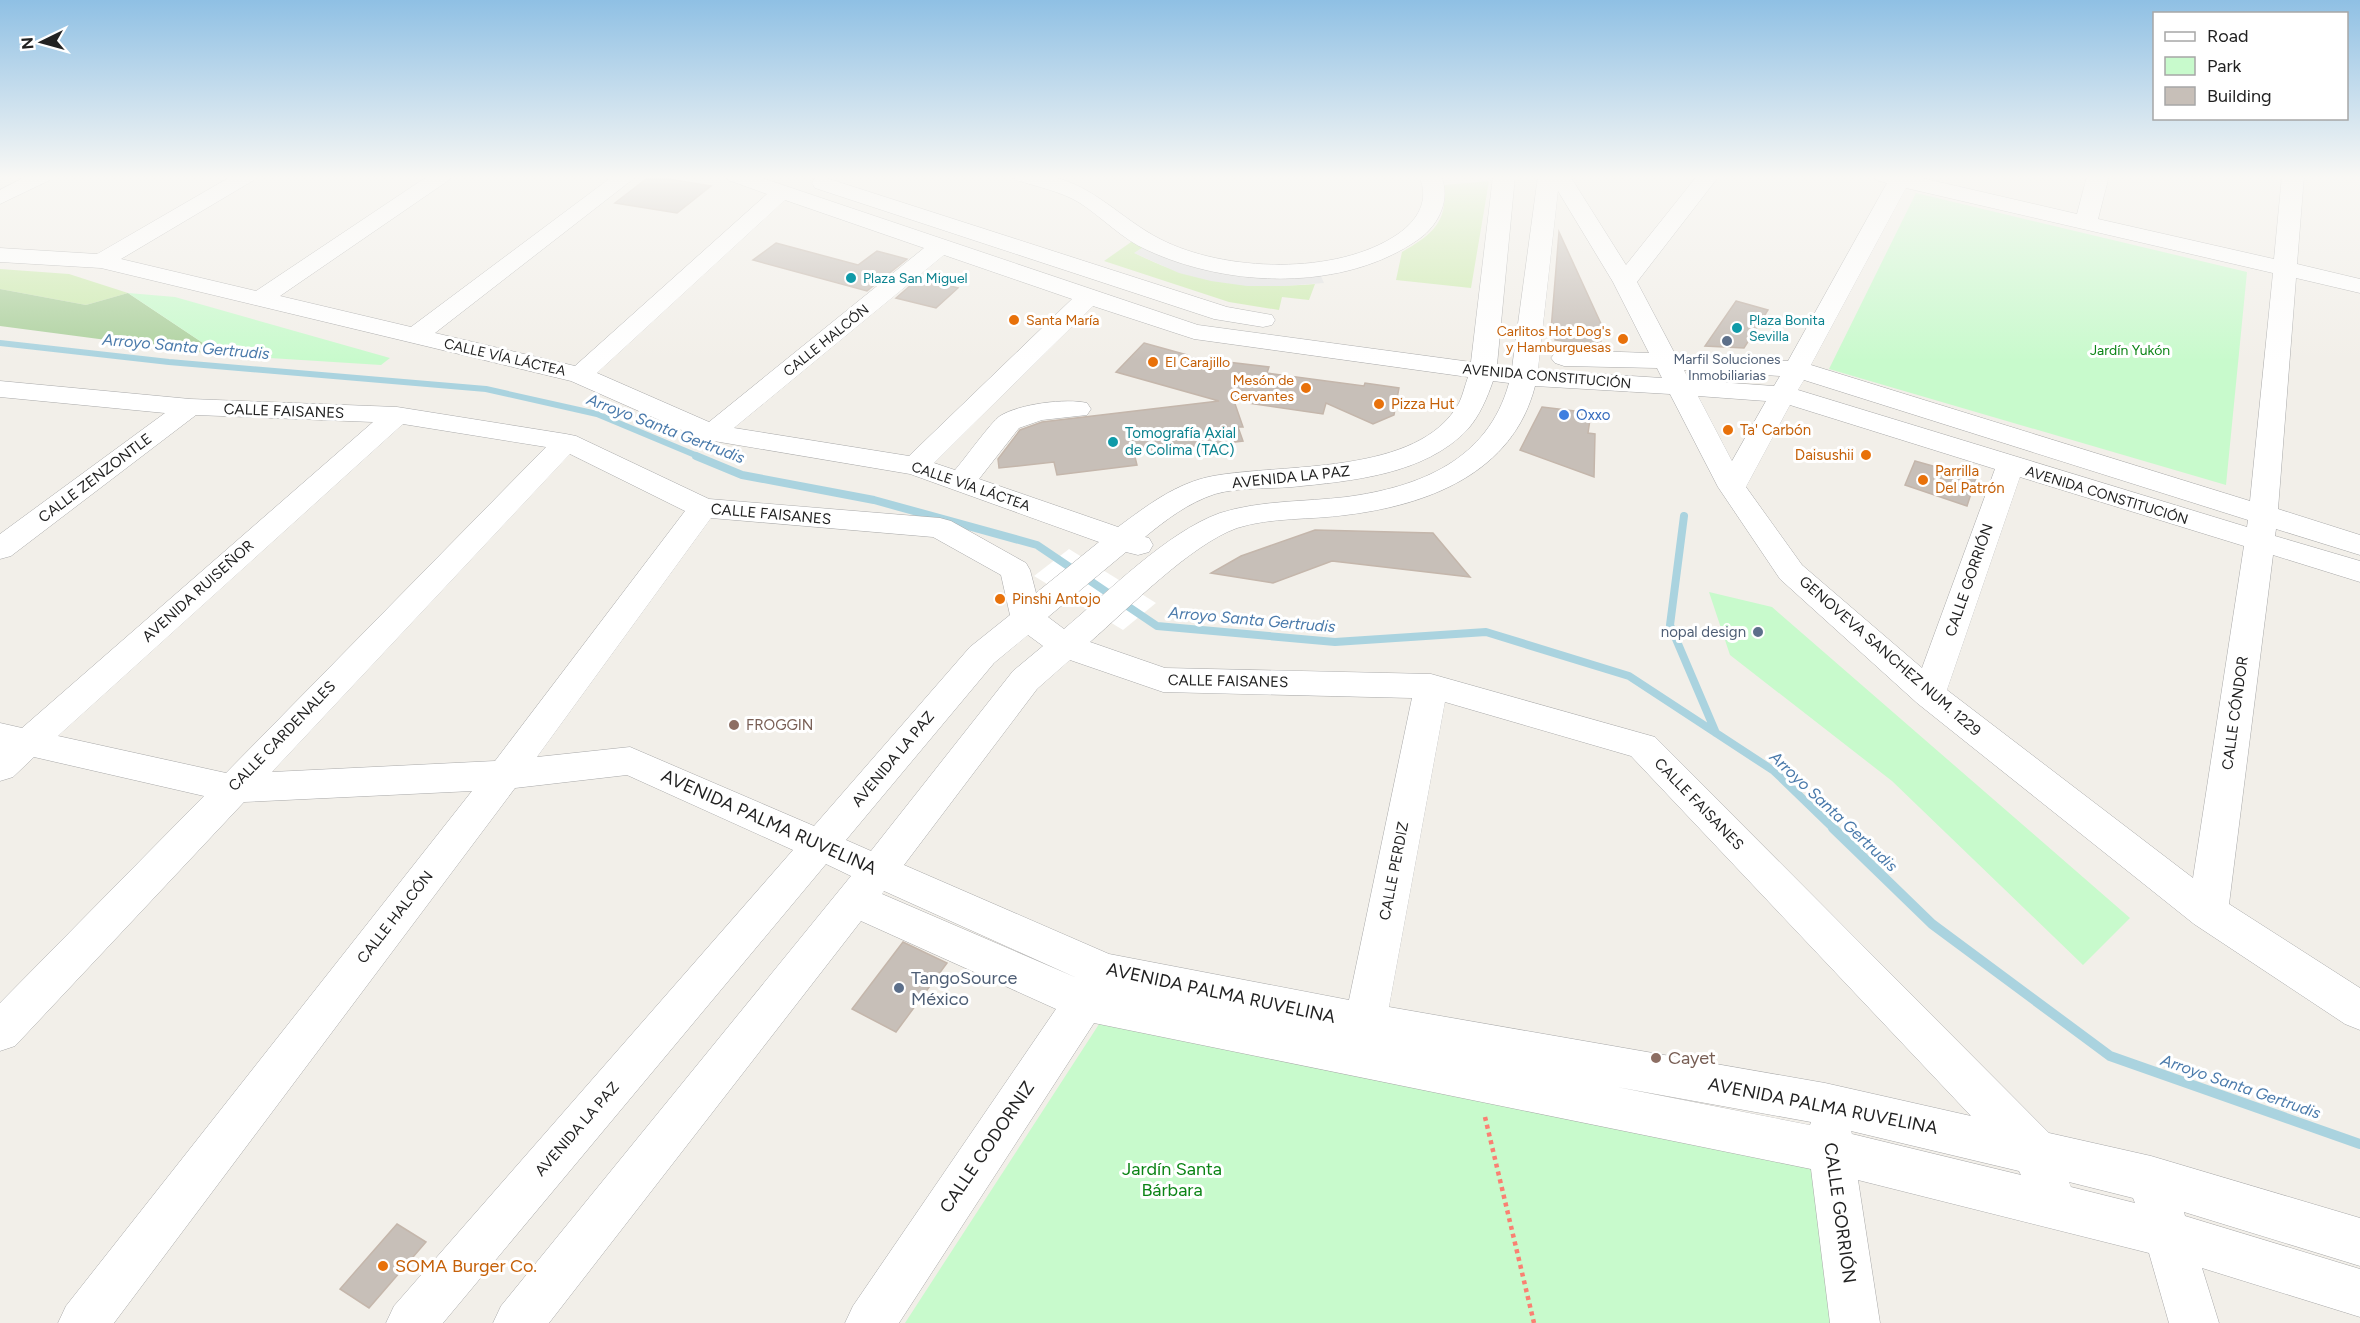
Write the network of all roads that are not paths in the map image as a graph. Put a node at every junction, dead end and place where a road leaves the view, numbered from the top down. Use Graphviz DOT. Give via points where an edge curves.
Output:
graph roads {
  1 [pos="141,238"];
  2 [pos="350,238"];
  3 [pos="545,238"];
  4 [pos="732,238"];
  5 [pos="916,238"];
  6 [pos="993,238"];
  7 [pos="1142,238"];
  8 [pos="1407,238"];
  9 [pos="1497,238"];
  10 [pos="1544,238"];
  11 [pos="1592,238"];
  12 [pos="1660,238"];
  13 [pos="1864,238"];
  14 [pos="2150,238"];
  15 [pos="2289,238"];
  16 [pos="940,246"];
  17 [pos="0,255"];
  18 [pos="101,261"];
  19 [pos="2286,269"];
  20 [pos="1625,282"];
  21 [pos="2360,286"];
  22 [pos="1148,288"];
  23 [pos="1088,297"];
  24 [pos="258,300"];
  25 [pos="1124,309"];
  26 [pos="415,336"];
  27 [pos="1484,362"];
  28 [pos="1526,367"];
  29 [pos="1797,369"];
  30 [pos="1673,374"];
  31 [pos="580,375"];
  32 [pos="0,389"];
  33 [pos="1784,394"];
  34 [pos="190,407"];
  35 [pos="1078,409"];
  36 [pos="397,415"];
  37 [pos="712,433"];
  38 [pos="566,442"];
  39 [pos="2010,465"];
  40 [pos="915,466"];
  41 [pos="961,482"];
  42 [pos="1732,487"];
  43 [pos="704,508"];
  44 [pos="2261,528"];
  45 [pos="1122,539"];
  46 [pos="2360,545"];
  47 [pos="0,549"];
  48 [pos="1169,557"];
  49 [pos="2360,572"];
  50 [pos="1026,617"];
  51 [pos="1064,645"];
  52 [pos="1431,686"];
  53 [pos="1929,694"];
  54 [pos="14,739"];
  55 [pos="0,766"];
  56 [pos="505,775"];
  57 [pos="232,788"];
  58 [pos="821,844"];
  59 [pos="867,885"];
  60 [pos="2208,912"];
  61 [pos="1095,986"];
  62 [pos="2360,1011"];
  63 [pos="0,1032"];
  64 [pos="1361,1039"];
  65 [pos="1825,1104"];
  66 [pos="1831,1150"];
  67 [pos="2035,1151"];
  68 [pos="2151,1179"];
  69 [pos="2054,1205"];
  70 [pos="2167,1234"];
  71 [pos="2360,1242"];
  72 [pos="2360,1293"];
  73 [pos="83,1323"];
  74 [pos="411,1323"];
  75 [pos="518,1323"];
  76 [pos="870,1323"];
  77 [pos="1855,1323"];
  78 [pos="2194,1323"];
  1 -- 18 [label="street"];
  2 -- 24 [label="street"];
  3 -- 26 [label="street"];
  4 -- 31 [label="street"];
  5 -- 16 [label="street, AVENIDA CONSTITUCIÓN"];
  6 -- 22 [label="street, AVENIDA CONSTITUCIÓN"];
  7 -- 8 [label="street" via="1180,255 1234,267 1280,270 1356,262 1380,255"];
  9 -- 27 [label="street, AVENIDA LA PAZ"];
  10 -- 28 [label="street"];
  11 -- 20 [label="street, GENOVEVA SANCHEZ NUM. 1229"];
  12 -- 20 [label="street"];
  13 -- 29 [label="street"];
  14 -- 19 [label="street"];
  15 -- 19 [label="street, CALLE CÓNDOR"];
  16 -- 23 [label="street, AVENIDA CONSTITUCIÓN"];
  16 -- 37 [label="street, CALLE HALCÓN"];
  17 -- 18 [label="street, CALLE VÍA LÁCTEA"];
  18 -- 24 [label="street, CALLE VÍA LÁCTEA"];
  19 -- 21 [label="street"];
  19 -- 44 [label="street, CALLE CÓNDOR"];
  20 -- 30 [label="street, GENOVEVA SANCHEZ NUM. 1229"];
  22 -- 25 [label="street"];
  22 -- 27 [label="street, AVENIDA CONSTITUCIÓN" via="1223,314"];
  23 -- 25 [label="street, AVENIDA CONSTITUCIÓN"];
  23 -- 40 [label="street"];
  24 -- 26 [label="street, CALLE VÍA LÁCTEA"];
  25 -- 27 [label="street, AVENIDA CONSTITUCIÓN" via="1194,332"];
  26 -- 31 [label="street, CALLE VÍA LÁCTEA"];
  27 -- 28 [label="street, AVENIDA CONSTITUCIÓN"];
  27 -- 45 [label="street, AVENIDA LA PAZ" via="1472,403 1458,423 1435,442 1406,457 1339,473 1213,485 1184,495"];
  28 -- 30 [label="street, AVENIDA CONSTITUCIÓN"];
  28 -- 48 [label="street" via="1516,407 1498,437 1480,456 1438,482 1347,506 1231,520 1207,530"];
  29 -- 30 [label="street, AVENIDA CONSTITUCIÓN"];
  29 -- 33 [label="street"];
  29 -- 44 [label="street, AVENIDA CONSTITUCIÓN"];
  30 -- 33 [label="street, AVENIDA CONSTITUCIÓN"];
  30 -- 42 [label="street, GENOVEVA SANCHEZ NUM. 1229"];
  31 -- 37 [label="street, CALLE VÍA LÁCTEA"];
  32 -- 34 [label="street, CALLE FAISANES"];
  33 -- 39 [label="street, AVENIDA CONSTITUCIÓN"];
  33 -- 42 [label="street"];
  34 -- 36 [label="street, CALLE FAISANES"];
  34 -- 47 [label="street, CALLE ZENZONTLE"];
  35 -- 41 [label="street" via="1039,412 1009,422"];
  36 -- 38 [label="street, CALLE FAISANES"];
  36 -- 54 [label="street, AVENIDA RUISEÑOR"];
  37 -- 40 [label="street, CALLE VÍA LÁCTEA"];
  38 -- 43 [label="street, CALLE FAISANES"];
  38 -- 57 [label="street, CALLE CARDENALES"];
  39 -- 44 [label="street, AVENIDA CONSTITUCIÓN"];
  39 -- 53 [label="street, CALLE GORRIÓN"];
  40 -- 41 [label="street, CALLE VÍA LÁCTEA"];
  41 -- 45 [label="street, CALLE VÍA LÁCTEA"];
  42 -- 53 [label="street, GENOVEVA SANCHEZ NUM. 1229" via="1791,572"];
  43 -- 50 [label="street, CALLE FAISANES" via="940,528 1015,570"];
  43 -- 56 [label="street, CALLE HALCÓN"];
  44 -- 46 [label="street, AVENIDA CONSTITUCIÓN"];
  44 -- 49 [label="street, AVENIDA CONSTITUCIÓN"];
  44 -- 60 [label="street, CALLE CÓNDOR"];
  45 -- 48 [label="street, CALLE VÍA LÁCTEA"];
  45 -- 50 [label="street, AVENIDA LA PAZ"];
  48 -- 51 [label="street"];
  50 -- 51 [label="street, CALLE FAISANES"];
  50 -- 58 [label="street, AVENIDA LA PAZ" via="982,655"];
  51 -- 52 [label="street, CALLE FAISANES" via="1163,680"];
  51 -- 59 [label="street" via="1025,680"];
  52 -- 64 [label="street, CALLE PERDIZ"];
  52 -- 67 [label="street, CALLE FAISANES" via="1643,746"];
  53 -- 60 [label="street, GENOVEVA SANCHEZ NUM. 1229"];
  54 -- 55 [label="street, AVENIDA RUISEÑOR"];
  54 -- 57 [label="street, AVENIDA PALMA RUVELINA"];
  56 -- 57 [label="street, AVENIDA PALMA RUVELINA"];
  56 -- 58 [label="street, AVENIDA PALMA RUVELINA" via="630,760"];
  56 -- 73 [label="street, CALLE HALCÓN"];
  57 -- 63 [label="street, CALLE CARDENALES"];
  58 -- 59 [label="street, AVENIDA PALMA RUVELINA"];
  58 -- 74 [label="street, AVENIDA LA PAZ"];
  59 -- 61 [label="street, AVENIDA PALMA RUVELINA"];
  59 -- 75 [label="street"];
  60 -- 62 [label="street, GENOVEVA SANCHEZ NUM. 1229"];
  61 -- 64 [label="street, AVENIDA PALMA RUVELINA"];
  61 -- 76 [label="street, CALLE CODORNIZ"];
  64 -- 65 [label="street, AVENIDA PALMA RUVELINA"];
  64 -- 66 [label="street, AVENIDA PALMA RUVELINA" via="1476,1080"];
  65 -- 66 [label="street, CALLE GORRIÓN"];
  65 -- 67 [label="street, AVENIDA PALMA RUVELINA"];
  66 -- 69 [label="street, AVENIDA PALMA RUVELINA"];
  66 -- 77 [label="street, CALLE GORRIÓN"];
  67 -- 68 [label="street, AVENIDA PALMA RUVELINA"];
  67 -- 69 [label="street"];
  68 -- 70 [label="street"];
  68 -- 71 [label="street, AVENIDA PALMA RUVELINA"];
  69 -- 70 [label="street, AVENIDA PALMA RUVELINA"];
  70 -- 72 [label="street, AVENIDA PALMA RUVELINA"];
  70 -- 78 [label="street"];
}
